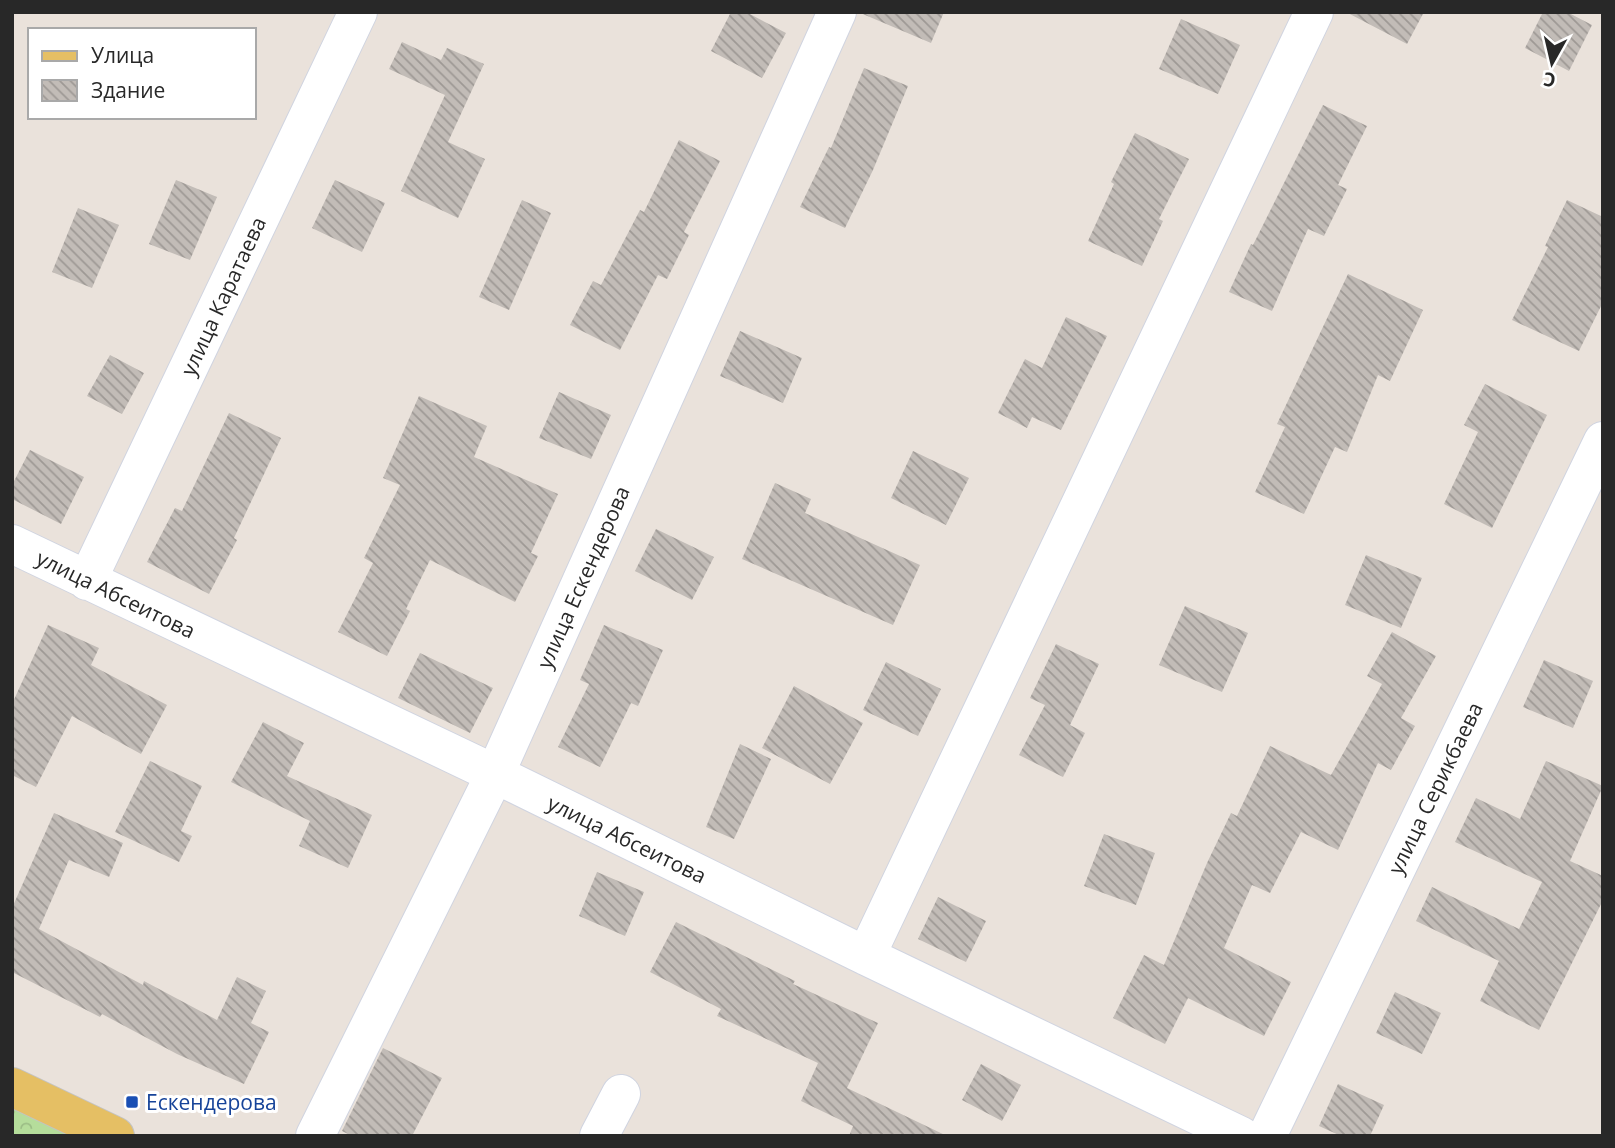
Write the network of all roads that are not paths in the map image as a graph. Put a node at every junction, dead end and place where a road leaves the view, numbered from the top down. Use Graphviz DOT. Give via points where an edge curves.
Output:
graph roads {
  1 [pos="358,12"];
  2 [pos="837,12"];
  3 [pos="1314,12"];
  4 [pos="1603,441"];
  5 [pos="12,544"];
  6 [pos="87,581"];
  7 [pos="495,774"];
  8 [pos="866,956"];
  9 [pos="12,1087"];
  10 [pos="621,1094"];
  11 [pos="115,1136"];
  12 [pos="316,1136"];
  13 [pos="599,1136"];
  14 [pos="1241,1136"];
  15 [pos="1267,1136"];
  1 -- 6 [label="street, улица Каратаева"];
  2 -- 7 [label="street, улица Ескендерова"];
  3 -- 8 [label="street"];
  4 -- 15 [label="street, улица Серикбаева"];
  5 -- 6 [label="street, улица Абсеитова"];
  6 -- 7 [label="street, улица Абсеитова"];
  7 -- 8 [label="street, улица Абсеитова"];
  7 -- 12 [label="street, улица Ескендерова"];
  8 -- 14 [label="street, улица Абсеитова"];
  9 -- 11 [label="main road"];
  10 -- 13 [label="street"];
}
